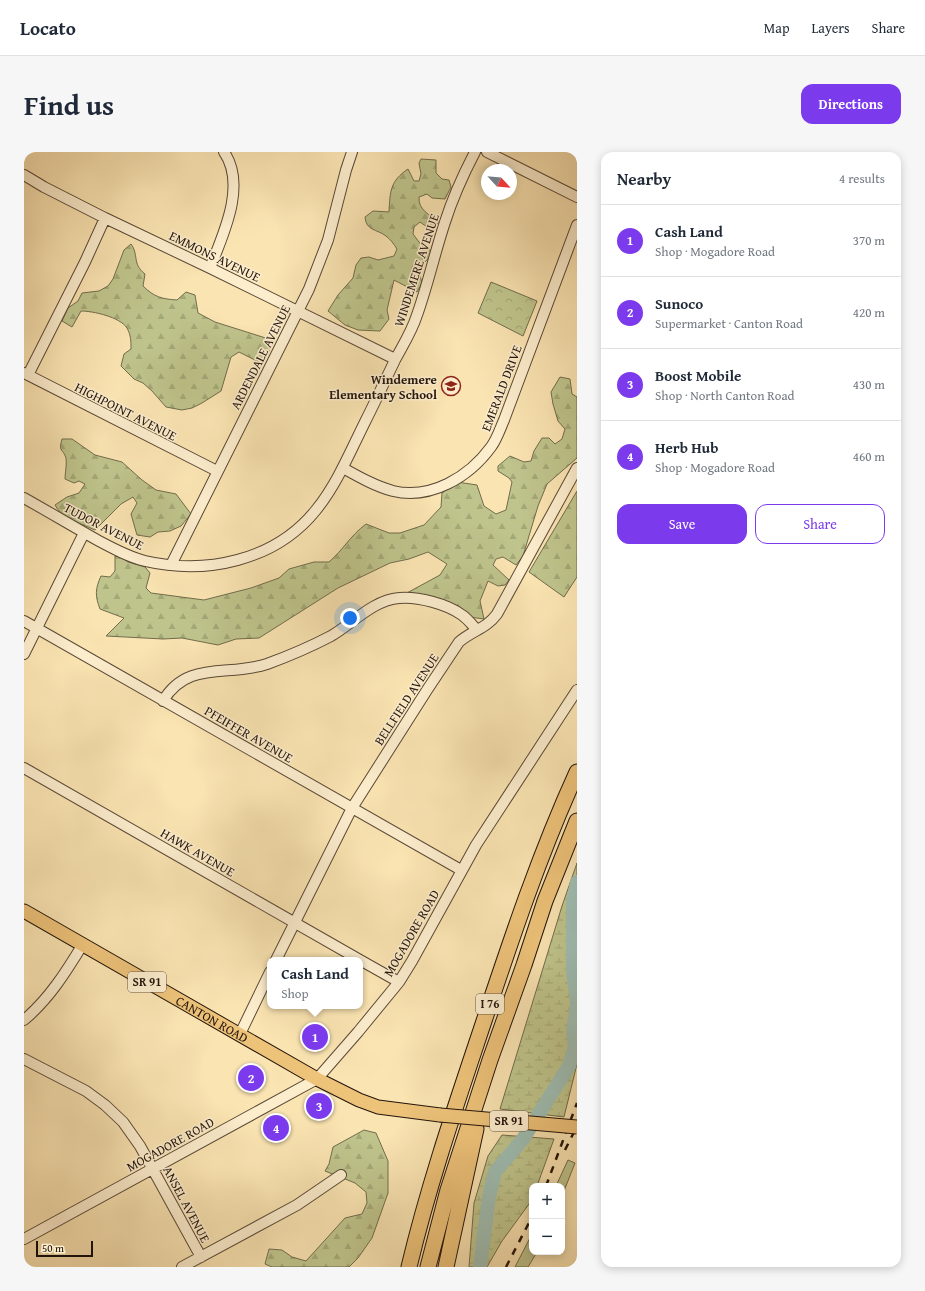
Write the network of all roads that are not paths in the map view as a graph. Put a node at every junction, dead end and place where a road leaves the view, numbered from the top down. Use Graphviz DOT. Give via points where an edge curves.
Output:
graph roads {
  1 [pos="224,152"];
  2 [pos="352,152"];
  3 [pos="475,152"];
  4 [pos="487,152"];
  5 [pos="24,175"];
  6 [pos="577,197"];
  7 [pos="105,218"];
  8 [pos="577,226"];
  9 [pos="210,268"];
  10 [pos="298,311"];
  11 [pos="395,359"];
  12 [pos="26,374"];
  13 [pos="343,468"];
  14 [pos="577,468"];
  15 [pos="217,471"];
  16 [pos="24,498"];
  17 [pos="84,533"];
  18 [pos="269,548"];
  19 [pos="171,565"];
  20 [pos="24,621"];
  21 [pos="37,628"];
  22 [pos="477,630"];
  23 [pos="24,654"];
  24 [pos="577,690"];
  25 [pos="163,701"];
  26 [pos="24,768"];
  27 [pos="577,772"];
  28 [pos="352,808"];
  29 [pos="577,821"];
  30 [pos="461,870"];
  31 [pos="24,911"];
  32 [pos="294,922"];
  33 [pos="82,944"];
  34 [pos="277,957"];
  35 [pos="355,957"];
  36 [pos="363,962"];
  37 [pos="267,978"];
  38 [pos="399,982"];
  39 [pos="24,1020"];
  40 [pos="240,1034"];
  41 [pos="24,1059"];
  42 [pos="490,1060"];
  43 [pos="318,1079"];
  44 [pos="577,1127"];
  45 [pos="154,1169"];
  46 [pos="341,1175"];
  47 [pos="24,1239"];
  48 [pos="201,1257"];
  49 [pos="182,1267"];
  50 [pos="409,1267"];
  51 [pos="428,1267"];
  52 [pos="446,1267"];
  1 -- 9 [label="street" via="232,168 234,186 226,228"];
  2 -- 10 [label="street, ARDENDALE AVENUE" via="323,256"];
  3 -- 11 [label="street, WINDEMERE AVENUE" via="445,220 428,283 410,333"];
  4 -- 6 [label="street"];
  5 -- 7 [label="street, EMMONS AVENUE"];
  7 -- 9 [label="street, EMMONS AVENUE"];
  7 -- 12 [label="street" via="85,262"];
  8 -- 13 [label="street, EMERALD DRIVE" via="504,420 491,446 480,460 466,473 434,490 406,493 383,488"];
  9 -- 10 [label="street, EMMONS AVENUE"];
  10 -- 11 [label="street, EMMONS AVENUE"];
  10 -- 15 [label="street, ARDENDALE AVENUE"];
  11 -- 13 [label="street, WINDEMERE AVENUE"];
  12 -- 15 [label="street, HIGHPOINT AVENUE"];
  13 -- 18 [label="street, WINDEMERE AVENUE" via="309,519"];
  14 -- 22 [label="street, BELLFIELD AVENUE" via="497,614 491,622"];
  15 -- 19 [label="street, ARDENDALE AVENUE"];
  16 -- 17 [label="street, TUDOR AVENUE"];
  17 -- 19 [label="street, TUDOR AVENUE" via="134,557"];
  17 -- 21 [label="street"];
  18 -- 19 [label="street, TUDOR AVENUE" via="244,559 222,564 196,567"];
  20 -- 21 [label="street, PFEIFFER AVENUE"];
  21 -- 23 [label="street"];
  21 -- 25 [label="street, PFEIFFER AVENUE"];
  22 -- 25 [label="street" via="461,614 443,605 400,597 392,598 299,652 252,668 200,673 187,677 175,685"];
  22 -- 28 [label="street, BELLFIELD AVENUE" via="459,642"];
  24 -- 30 [label="street, MOGADORE ROAD"];
  25 -- 28 [label="street, PFEIFFER AVENUE"];
  26 -- 32 [label="street, HAWK AVENUE"];
  27 -- 50 [label="highway, I 76" via="529,888 428,1192"];
  28 -- 30 [label="street, PFEIFFER AVENUE"];
  28 -- 32 [label="street, BELLFIELD AVENUE"];
  29 -- 42 [label="highway, I 76" via="548,893"];
  30 -- 38 [label="street, MOGADORE ROAD"];
  31 -- 33 [label="main road, CANTON ROAD / SR 91"];
  32 -- 34 [label="street, BELLFIELD AVENUE"];
  32 -- 35 [label="street, HAWK AVENUE"];
  33 -- 39 [label="street" via="53,990"];
  33 -- 40 [label="main road, CANTON ROAD / SR 91"];
  36 -- 38 [label="street, HAWK AVENUE"];
  37 -- 40 [label="street"];
  38 -- 43 [label="street, MOGADORE ROAD"];
  40 -- 43 [label="main road, CANTON ROAD / SR 91"];
  41 -- 45 [label="street, ANSEL AVENUE" via="71,1082 105,1105 135,1137"];
  42 -- 51 [label="highway, I 76" via="448,1190"];
  42 -- 52 [label="highway"];
  43 -- 44 [label="main road, SR 91, bridge" via="359,1100 378,1106 440,1115"];
  43 -- 45 [label="street, MOGADORE ROAD"];
  45 -- 47 [label="street, MOGADORE ROAD"];
  45 -- 48 [label="street, ANSEL AVENUE"];
  46 -- 48 [label="street" via="297,1205"];
  48 -- 49 [label="street"];
}
